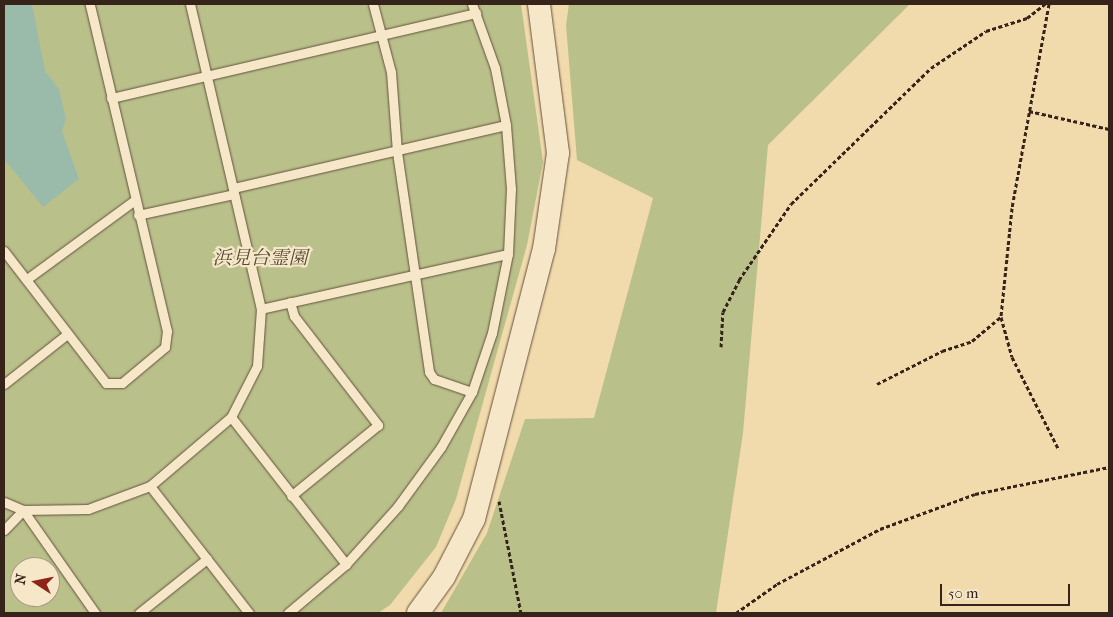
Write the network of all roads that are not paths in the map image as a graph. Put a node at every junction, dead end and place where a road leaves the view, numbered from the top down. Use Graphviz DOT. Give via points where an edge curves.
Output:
graph roads {
  1 [pos="90,4"];
  2 [pos="190,4"];
  3 [pos="373,4"];
  4 [pos="472,4"];
  5 [pos="539,4"];
  6 [pos="476,13"];
  7 [pos="382,36"];
  8 [pos="206,74"];
  9 [pos="111,98"];
  10 [pos="506,125"];
  11 [pos="398,152"];
  12 [pos="234,191"];
  13 [pos="135,200"];
  14 [pos="138,215"];
  15 [pos="4,250"];
  16 [pos="508,254"];
  17 [pos="414,274"];
  18 [pos="27,279"];
  19 [pos="290,302"];
  20 [pos="261,309"];
  21 [pos="66,335"];
  22 [pos="4,383"];
  23 [pos="472,392"];
  24 [pos="232,417"];
  25 [pos="150,486"];
  26 [pos="291,496"];
  27 [pos="4,502"];
  28 [pos="23,510"];
  29 [pos="4,530"];
  30 [pos="207,559"];
  31 [pos="346,564"];
  32 [pos="95,613"];
  33 [pos="139,613"];
  34 [pos="249,613"];
  35 [pos="288,613"];
  36 [pos="418,613"];
  1 -- 9 [label="lane"];
  2 -- 8 [label="lane"];
  3 -- 7 [label="lane"];
  4 -- 6 [label="lane"];
  5 -- 36 [label="street" via="558,153 544,249 474,519 444,577"];
  6 -- 7 [label="lane"];
  6 -- 10 [label="lane" via="495,68"];
  7 -- 8 [label="lane"];
  7 -- 11 [label="lane" via="391,72"];
  8 -- 9 [label="lane"];
  8 -- 12 [label="lane"];
  9 -- 13 [label="lane"];
  10 -- 11 [label="lane"];
  10 -- 16 [label="lane" via="511,189"];
  11 -- 12 [label="lane"];
  11 -- 17 [label="lane"];
  12 -- 14 [label="lane"];
  12 -- 20 [label="lane"];
  13 -- 14 [label="lane"];
  13 -- 18 [label="lane"];
  14 -- 21 [label="lane" via="167,331 165,347 122,383 106,383"];
  15 -- 18 [label="lane"];
  16 -- 17 [label="lane"];
  16 -- 23 [label="lane" via="492,333"];
  17 -- 19 [label="lane"];
  17 -- 23 [label="lane" via="429,372 434,379"];
  18 -- 21 [label="lane"];
  19 -- 20 [label="lane"];
  19 -- 26 [label="lane" via="294,316 378,425"];
  20 -- 24 [label="lane" via="257,366"];
  21 -- 22 [label="lane"];
  23 -- 31 [label="lane" via="441,447 398,506"];
  24 -- 25 [label="lane"];
  24 -- 26 [label="lane"];
  25 -- 28 [label="lane" via="88,509"];
  25 -- 30 [label="lane"];
  26 -- 31 [label="lane"];
  27 -- 28 [label="lane"];
  28 -- 29 [label="lane"];
  28 -- 32 [label="lane"];
  30 -- 33 [label="lane"];
  30 -- 34 [label="lane"];
  31 -- 35 [label="lane"];
}
